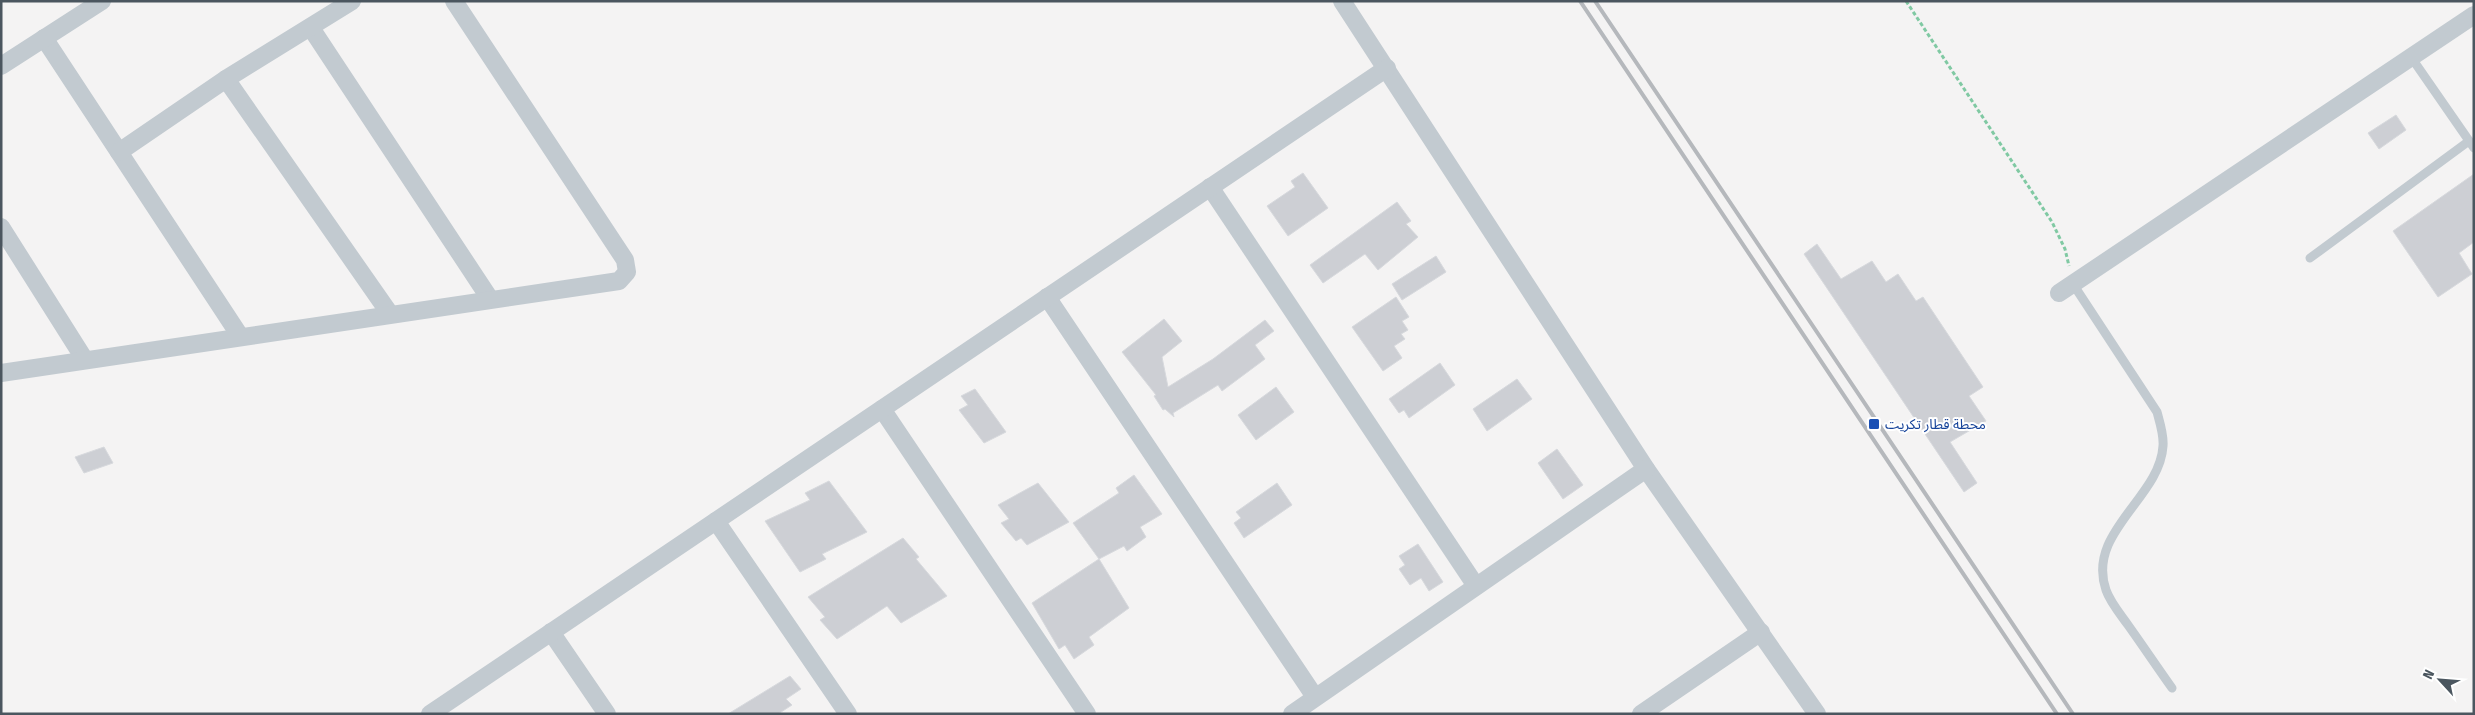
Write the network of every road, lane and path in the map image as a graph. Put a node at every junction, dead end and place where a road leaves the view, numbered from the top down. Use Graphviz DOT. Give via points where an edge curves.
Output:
graph roads {
  1 [pos="102,1"];
  2 [pos="352,1"];
  3 [pos="454,1"];
  4 [pos="1342,1"];
  5 [pos="1906,1"];
  6 [pos="2474,15"];
  7 [pos="311,28"];
  8 [pos="44,38"];
  9 [pos="2412,57"];
  10 [pos="1,66"];
  11 [pos="1387,68"];
  12 [pos="226,80"];
  13 [pos="2472,144"];
  14 [pos="119,152"];
  15 [pos="1210,187"];
  16 [pos="1,227"];
  17 [pos="2310,258"];
  18 [pos="2066,288"];
  19 [pos="1047,297"];
  20 [pos="490,299"];
  21 [pos="390,314"];
  22 [pos="240,336"];
  23 [pos="85,360"];
  24 [pos="3,371"];
  25 [pos="882,409"];
  26 [pos="1646,468"];
  27 [pos="716,521"];
  28 [pos="1476,586"];
  29 [pos="551,632"];
  30 [pos="1761,632"];
  31 [pos="2172,688"];
  32 [pos="1316,697"];
  33 [pos="430,714"];
  34 [pos="607,714"];
  35 [pos="848,714"];
  36 [pos="1087,714"];
  37 [pos="1292,714"];
  38 [pos="1641,714"];
  39 [pos="1817,714"];
  1 -- 8 [label="street"];
  2 -- 7 [label="street"];
  3 -- 20 [label="street" via="628,266 628,272 619,281"];
  4 -- 11 [label="street"];
  5 -- 18 [label="path" via="2052,222 2065,248"];
  6 -- 9 [label="street"];
  7 -- 12 [label="street"];
  7 -- 20 [label="street"];
  8 -- 10 [label="street"];
  8 -- 14 [label="street"];
  9 -- 13 [label="lane"];
  9 -- 18 [label="street"];
  11 -- 15 [label="street"];
  11 -- 26 [label="street"];
  12 -- 14 [label="street"];
  12 -- 21 [label="street"];
  13 -- 17 [label="lane"];
  14 -- 22 [label="street"];
  15 -- 19 [label="street"];
  15 -- 28 [label="street"];
  16 -- 23 [label="street"];
  18 -- 31 [label="lane" via="2156,412 2161,426 2164,446 2158,468 2118,525 2107,548 2104,569 2106,590"];
  19 -- 25 [label="street"];
  19 -- 32 [label="street"];
  20 -- 21 [label="street"];
  21 -- 22 [label="street"];
  22 -- 23 [label="street"];
  23 -- 24 [label="street"];
  25 -- 27 [label="street"];
  25 -- 36 [label="street"];
  26 -- 28 [label="street"];
  26 -- 30 [label="street"];
  27 -- 29 [label="street"];
  27 -- 35 [label="street"];
  28 -- 32 [label="street"];
  29 -- 33 [label="street"];
  29 -- 34 [label="street"];
  30 -- 38 [label="street"];
  30 -- 39 [label="street"];
  32 -- 37 [label="street"];
}
